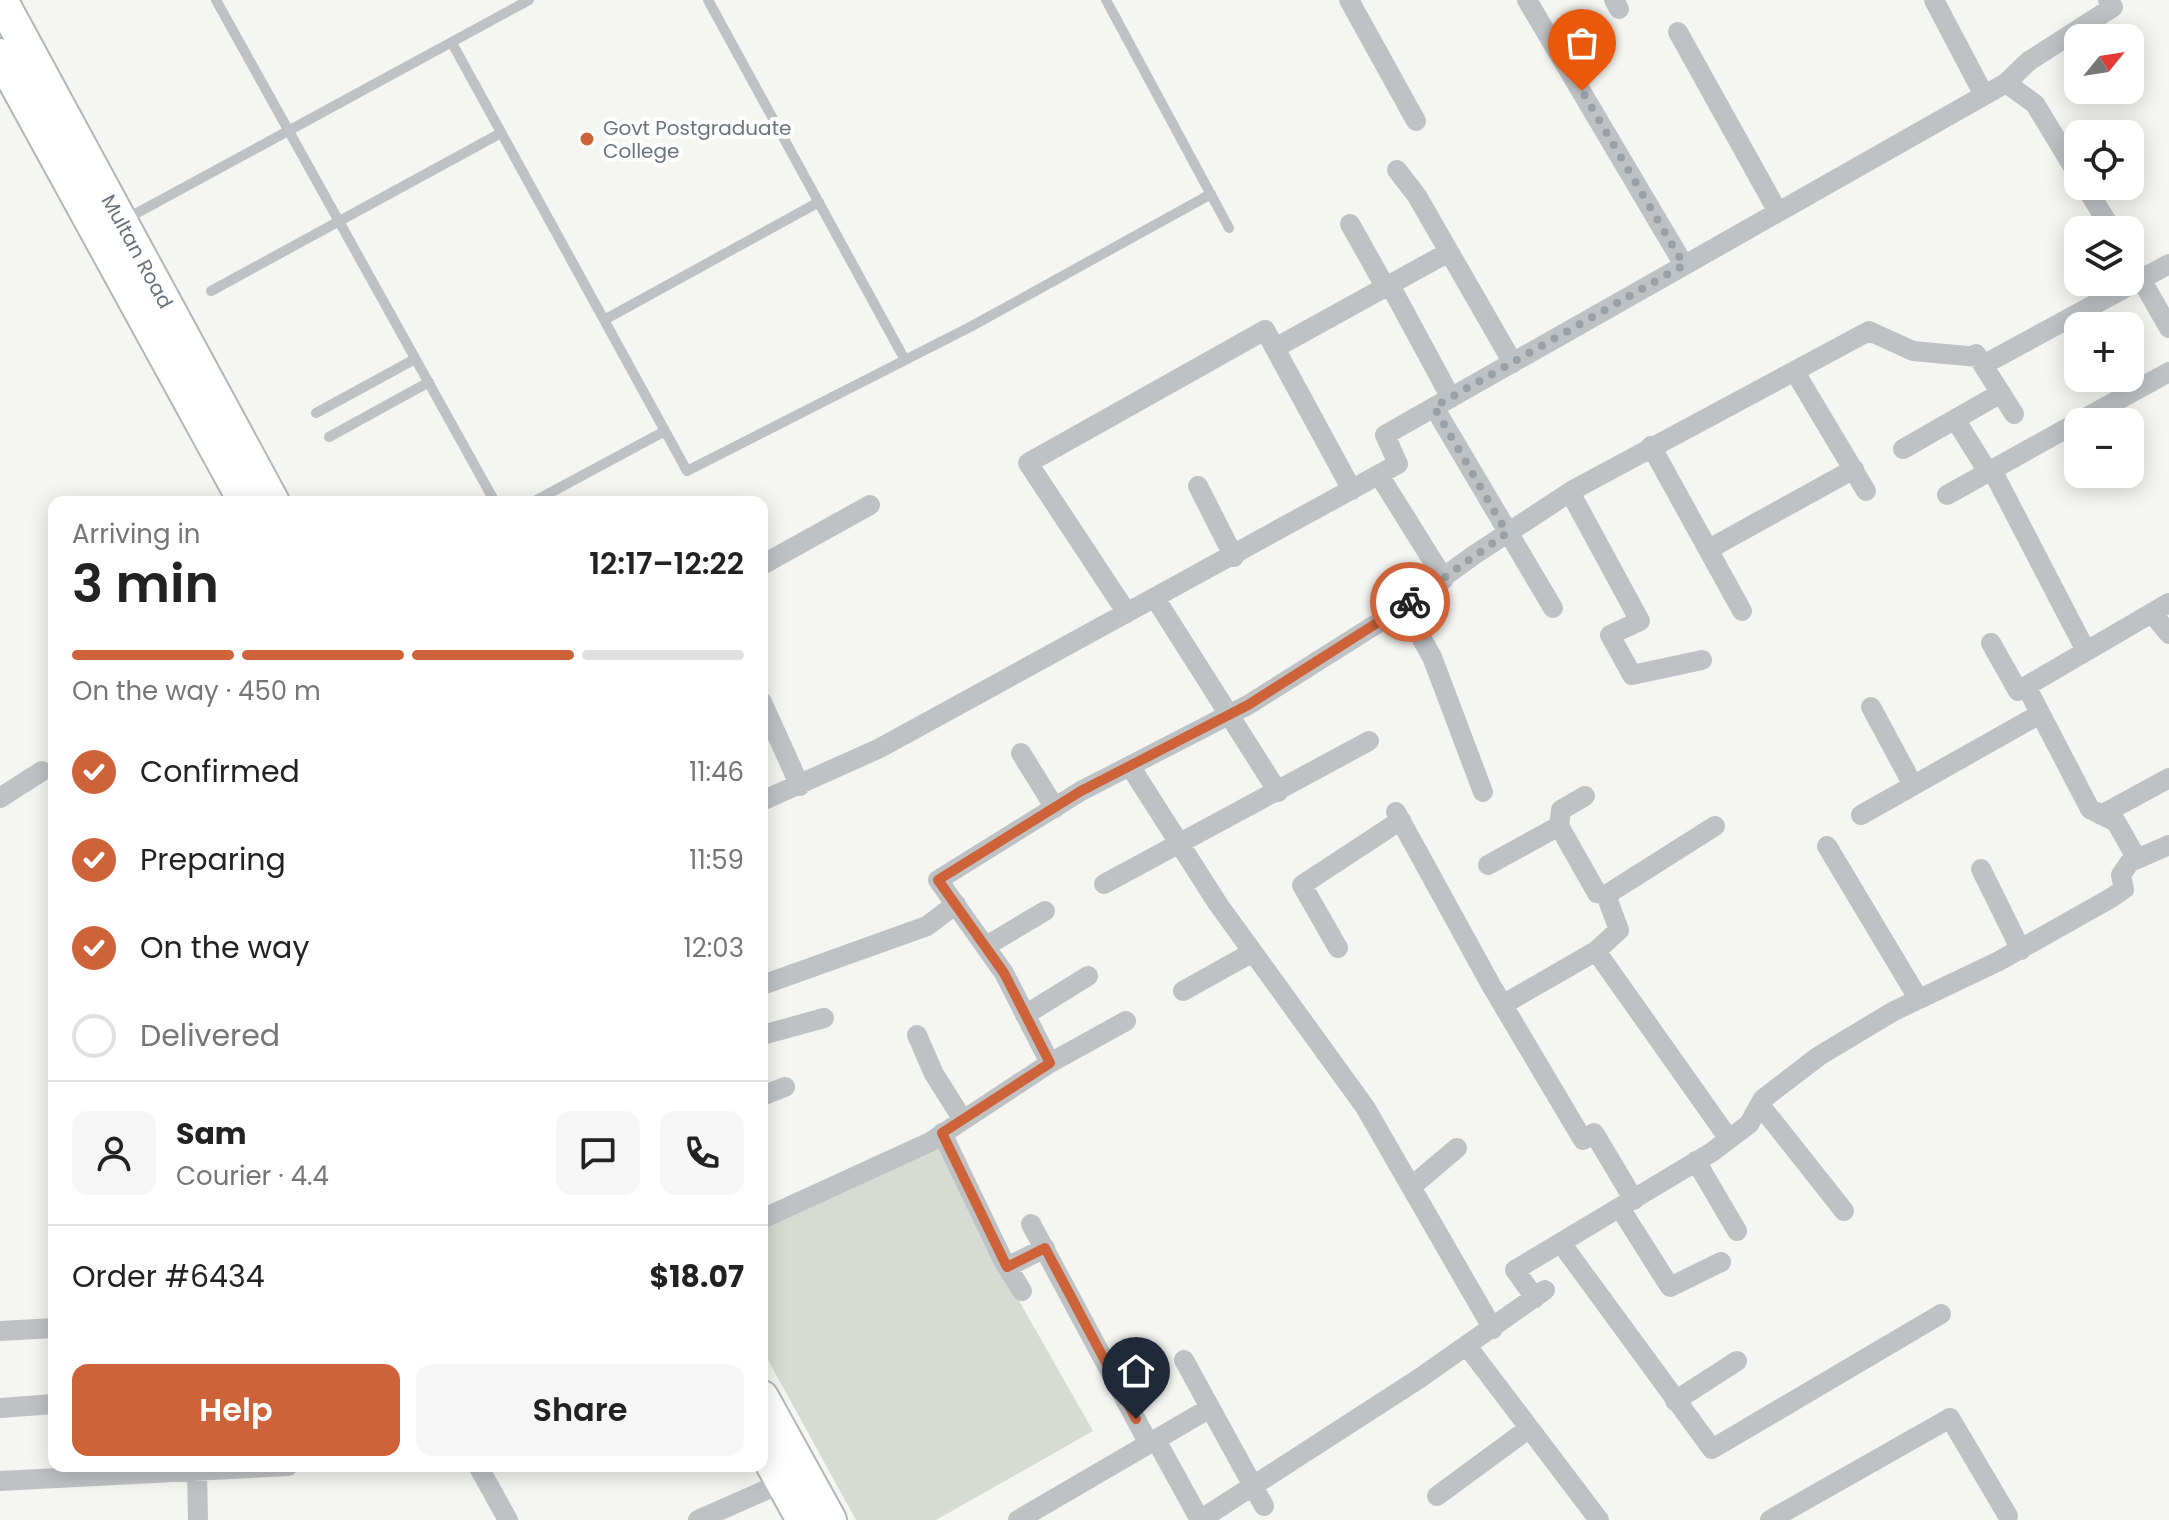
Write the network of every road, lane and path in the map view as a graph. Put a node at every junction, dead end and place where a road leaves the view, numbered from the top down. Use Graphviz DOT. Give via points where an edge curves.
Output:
graph roads {
  1 [pos="1,0"];
  2 [pos="216,0"];
  3 [pos="529,0"];
  4 [pos="708,0"];
  5 [pos="1106,0"];
  6 [pos="1349,0"];
  7 [pos="1527,0"];
  8 [pos="1934,0"];
  9 [pos="2108,0"];
  10 [pos="1678,32"];
  11 [pos="452,43"];
  12 [pos="0,55"];
  13 [pos="2006,83"];
  14 [pos="1984,95"];
  15 [pos="1416,121"];
  16 [pos="289,131"];
  17 [pos="501,133"];
  18 [pos="2064,152"];
  19 [pos="1397,170"];
  20 [pos="1211,194"];
  21 [pos="819,202"];
  22 [pos="1778,212"];
  23 [pos="339,221"];
  24 [pos="121,222"];
  25 [pos="1350,224"];
  26 [pos="1229,228"];
  27 [pos="1449,252"];
  28 [pos="2169,264"];
  29 [pos="1684,265"];
  30 [pos="2144,279"];
  31 [pos="2144,284"];
  32 [pos="1388,286"];
  33 [pos="211,291"];
  34 [pos="2107,296"];
  35 [pos="604,320"];
  36 [pos="2169,328"];
  37 [pos="1275,348"];
  38 [pos="1977,355"];
  39 [pos="415,359"];
  40 [pos="905,360"];
  41 [pos="1513,363"];
  42 [pos="1795,372"];
  43 [pos="2169,372"];
  44 [pos="429,382"];
  45 [pos="2001,393"];
  46 [pos="1443,403"];
  47 [pos="2103,408"];
  48 [pos="316,413"];
  49 [pos="2014,414"];
  50 [pos="1955,419"];
  51 [pos="2064,430"];
  52 [pos="665,431"];
  53 [pos="329,437"];
  54 [pos="1651,446"];
  55 [pos="1903,449"];
  56 [pos="1854,469"];
  57 [pos="1990,471"];
  58 [pos="1379,475"];
  59 [pos="1198,486"];
  60 [pos="1352,490"];
  61 [pos="1866,491"];
  62 [pos="1570,492"];
  63 [pos="1947,495"];
  64 [pos="242,496"];
  65 [pos="270,496"];
  66 [pos="492,496"];
  67 [pos="544,496"];
  68 [pos="870,505"];
  69 [pos="1507,533"];
  70 [pos="1709,549"];
  71 [pos="1234,557"];
  72 [pos="768,562"];
  73 [pos="1444,579"];
  74 [pos="1155,598"];
  75 [pos="1404,607"];
  76 [pos="1553,608"];
  77 [pos="2160,608"];
  78 [pos="1742,611"];
  79 [pos="1127,613"];
  80 [pos="2169,634"];
  81 [pos="1991,643"];
  82 [pos="2086,651"];
  83 [pos="1702,660"];
  84 [pos="2026,686"];
  85 [pos="1871,707"];
  86 [pos="2040,714"];
  87 [pos="768,715"];
  88 [pos="1230,715"];
  89 [pos="1369,741"];
  90 [pos="1021,753"];
  91 [pos="1130,766"];
  92 [pos="42,771"];
  93 [pos="2169,778"];
  94 [pos="1913,785"];
  95 [pos="800,786"];
  96 [pos="1278,792"];
  97 [pos="1483,792"];
  98 [pos="1585,796"];
  99 [pos="0,798"];
  100 [pos="768,799"];
  101 [pos="1055,808"];
  102 [pos="1861,815"];
  103 [pos="2101,815"];
  104 [pos="1559,826"];
  105 [pos="1715,826"];
  106 [pos="1180,843"];
  107 [pos="2169,845"];
  108 [pos="1827,846"];
  109 [pos="2137,859"];
  110 [pos="1488,865"];
  111 [pos="1981,869"];
  112 [pos="1104,884"];
  113 [pos="1606,895"];
  114 [pos="956,904"];
  115 [pos="1045,911"];
  116 [pos="986,946"];
  117 [pos="1338,948"];
  118 [pos="2021,950"];
  119 [pos="1596,951"];
  120 [pos="1253,952"];
  121 [pos="1088,976"];
  122 [pos="768,983"];
  123 [pos="1183,991"];
  124 [pos="1918,998"];
  125 [pos="1504,1004"];
  126 [pos="1025,1015"];
  127 [pos="824,1018"];
  128 [pos="1126,1021"];
  129 [pos="768,1033"];
  130 [pos="917,1035"];
  131 [pos="1050,1063"];
  132 [pos="785,1087"];
  133 [pos="768,1094"];
  134 [pos="1760,1105"];
  135 [pos="963,1120"];
  136 [pos="942,1133"];
  137 [pos="1729,1139"];
  138 [pos="1457,1148"];
  139 [pos="1696,1161"];
  140 [pos="1411,1187"];
  141 [pos="1627,1204"];
  142 [pos="1844,1211"];
  143 [pos="768,1216"];
  144 [pos="1031,1224"];
  145 [pos="1737,1231"];
  146 [pos="1561,1243"];
  147 [pos="1045,1248"];
  148 [pos="1721,1262"];
  149 [pos="1007,1267"];
  150 [pos="1022,1291"];
  151 [pos="1941,1314"];
  152 [pos="48,1328"];
  153 [pos="1493,1329"];
  154 [pos="0,1331"];
  155 [pos="1467,1346"];
  156 [pos="1184,1360"];
  157 [pos="1737,1361"];
  158 [pos="1675,1401"];
  159 [pos="48,1404"];
  160 [pos="0,1408"];
  161 [pos="768,1408"];
  162 [pos="1210,1408"];
  163 [pos="1528,1429"];
  164 [pos="1153,1442"];
  165 [pos="768,1457"];
  166 [pos="197,1472"];
  167 [pos="481,1472"];
  168 [pos="0,1481"];
  169 [pos="782,1483"];
  170 [pos="1246,1491"];
  171 [pos="1437,1496"];
  172 [pos="1262,1513"];
  173 [pos="2008,1516"];
  174 [pos="1596,1519"];
  175 [pos="198,1520"];
  176 [pos="508,1520"];
  177 [pos="698,1520"];
  178 [pos="803,1520"];
  179 [pos="830,1520"];
  180 [pos="1018,1520"];
  181 [pos="1200,1520"];
  182 [pos="1770,1520"];
  1 -- 24 [label="main road, Multan Road"];
  2 -- 16 [label="lane"];
  3 -- 11 [label="lane"];
  4 -- 21 [label="lane"];
  5 -- 20 [label="lane"];
  6 -- 15 [label="street"];
  7 -- 29 [label="street"];
  8 -- 14 [label="street"];
  9 -- 13 [label="street" via="2113,7 2029,61"];
  10 -- 22 [label="street"];
  11 -- 16 [label="lane"];
  11 -- 17 [label="lane"];
  12 -- 64 [label="main road, Multan Road"];
  13 -- 14 [label="street"];
  13 -- 18 [label="street" via="2035,104"];
  14 -- 22 [label="street"];
  16 -- 23 [label="lane"];
  16 -- 24 [label="lane"];
  17 -- 23 [label="lane"];
  17 -- 35 [label="lane"];
  19 -- 27 [label="street"];
  20 -- 26 [label="lane"];
  20 -- 40 [label="lane"];
  21 -- 35 [label="lane"];
  21 -- 40 [label="lane"];
  22 -- 29 [label="street"];
  23 -- 33 [label="lane"];
  23 -- 39 [label="lane"];
  24 -- 65 [label="main road, Multan Road"];
  25 -- 32 [label="street"];
  27 -- 32 [label="street"];
  27 -- 41 [label="street"];
  28 -- 30 [label="street"];
  29 -- 41 [label="street"];
  31 -- 36 [label="street"];
  32 -- 37 [label="street"];
  32 -- 46 [label="street"];
  34 -- 38 [label="street"];
  35 -- 52 [label="lane"];
  37 -- 60 [label="street"];
  37 -- 79 [label="street" via="1265,330 1028,463"];
  38 -- 42 [label="street" via="1913,351 1869,331"];
  38 -- 45 [label="street"];
  39 -- 44 [label="lane"];
  39 -- 48 [label="lane"];
  40 -- 52 [label="lane" via="687,471"];
  41 -- 46 [label="street"];
  42 -- 54 [label="street"];
  42 -- 56 [label="street"];
  43 -- 47 [label="street"];
  44 -- 53 [label="lane"];
  44 -- 66 [label="lane"];
  45 -- 49 [label="street"];
  45 -- 50 [label="street"];
  46 -- 58 [label="street" via="1385,435 1398,464"];
  46 -- 69 [label="street"];
  50 -- 55 [label="street"];
  50 -- 57 [label="street"];
  51 -- 57 [label="street"];
  52 -- 67 [label="lane"];
  54 -- 62 [label="street"];
  54 -- 70 [label="street"];
  56 -- 61 [label="street"];
  56 -- 70 [label="street"];
  57 -- 63 [label="street"];
  57 -- 82 [label="street"];
  58 -- 60 [label="street"];
  58 -- 73 [label="street"];
  59 -- 71 [label="street"];
  60 -- 71 [label="street"];
  62 -- 69 [label="street"];
  62 -- 83 [label="street" via="1640,621 1610,635 1632,675"];
  68 -- 72 [label="street"];
  69 -- 73 [label="street"];
  69 -- 76 [label="street"];
  70 -- 78 [label="street"];
  71 -- 74 [label="street"];
  73 -- 75 [label="street"];
  74 -- 79 [label="street"];
  74 -- 88 [label="street"];
  75 -- 88 [label="street"];
  75 -- 97 [label="street" via="1432,657"];
  77 -- 80 [label="street"];
  77 -- 82 [label="street"];
  79 -- 95 [label="street"];
  81 -- 84 [label="street" via="2018,691"];
  82 -- 84 [label="street"];
  84 -- 86 [label="street"];
  85 -- 94 [label="street"];
  86 -- 94 [label="street"];
  86 -- 103 [label="street" via="2090,809"];
  87 -- 95 [label="street"];
  88 -- 91 [label="street"];
  88 -- 96 [label="street"];
  89 -- 96 [label="street"];
  90 -- 101 [label="street"];
  91 -- 101 [label="street"];
  91 -- 106 [label="street"];
  92 -- 99 [label="street"];
  93 -- 103 [label="street"];
  94 -- 102 [label="street"];
  95 -- 100 [label="street"];
  96 -- 106 [label="street"];
  98 -- 104 [label="street" via="1561,810"];
  101 -- 114 [label="street" via="938,880"];
  103 -- 109 [label="street" via="2116,822"];
  104 -- 110 [label="street"];
  104 -- 113 [label="street" via="1597,893"];
  105 -- 113 [label="street"];
  106 -- 112 [label="street"];
  106 -- 120 [label="street"];
  107 -- 109 [label="street"];
  108 -- 124 [label="street"];
  109 -- 118 [label="street" via="2121,875 2124,889"];
  111 -- 118 [label="street"];
  113 -- 119 [label="street" via="1619,930"];
  114 -- 116 [label="street"];
  114 -- 122 [label="street" via="927,926"];
  115 -- 116 [label="street"];
  116 -- 126 [label="street"];
  117 -- 125 [label="street" via="1302,885 1399,816"];
  118 -- 124 [label="street"];
  119 -- 125 [label="street"];
  119 -- 137 [label="street"];
  120 -- 123 [label="street"];
  120 -- 140 [label="street" via="1365,1107"];
  121 -- 126 [label="street"];
  124 -- 134 [label="street" via="1819,1056"];
  125 -- 141 [label="street" via="1583,1140 1594,1133"];
  126 -- 131 [label="street"];
  127 -- 129 [label="street"];
  128 -- 131 [label="street"];
  130 -- 135 [label="street"];
  131 -- 135 [label="street"];
  132 -- 133 [label="street"];
  134 -- 137 [label="street" via="1749,1124"];
  134 -- 142 [label="street"];
  135 -- 136 [label="street"];
  136 -- 143 [label="street"];
  136 -- 149 [label="street"];
  137 -- 139 [label="street"];
  138 -- 140 [label="street"];
  139 -- 141 [label="street"];
  139 -- 145 [label="street"];
  140 -- 153 [label="street"];
  141 -- 146 [label="street"];
  141 -- 148 [label="street" via="1670,1287"];
  144 -- 147 [label="street"];
  146 -- 153 [label="street" via="1515,1270 1540,1294"];
  146 -- 158 [label="street"];
  147 -- 149 [label="street"];
  147 -- 164 [label="street"];
  149 -- 150 [label="street"];
  151 -- 158 [label="street" via="1712,1449"];
  152 -- 154 [label="street"];
  153 -- 155 [label="street"];
  155 -- 163 [label="street"];
  155 -- 170 [label="street"];
  156 -- 162 [label="street"];
  157 -- 158 [label="street"];
  159 -- 160 [label="street"];
  161 -- 179 [label="main road"];
  162 -- 164 [label="street"];
  162 -- 170 [label="street"];
  163 -- 171 [label="street"];
  163 -- 174 [label="street"];
  164 -- 180 [label="street"];
  164 -- 181 [label="street"];
  165 -- 169 [label="main road"];
  166 -- 168 [label="street"];
  166 -- 175 [label="street"];
  167 -- 176 [label="street"];
  169 -- 177 [label="street"];
  169 -- 178 [label="main road"];
  170 -- 172 [label="street"];
  170 -- 181 [label="street"];
  173 -- 182 [label="street" via="1950,1418"];
}
